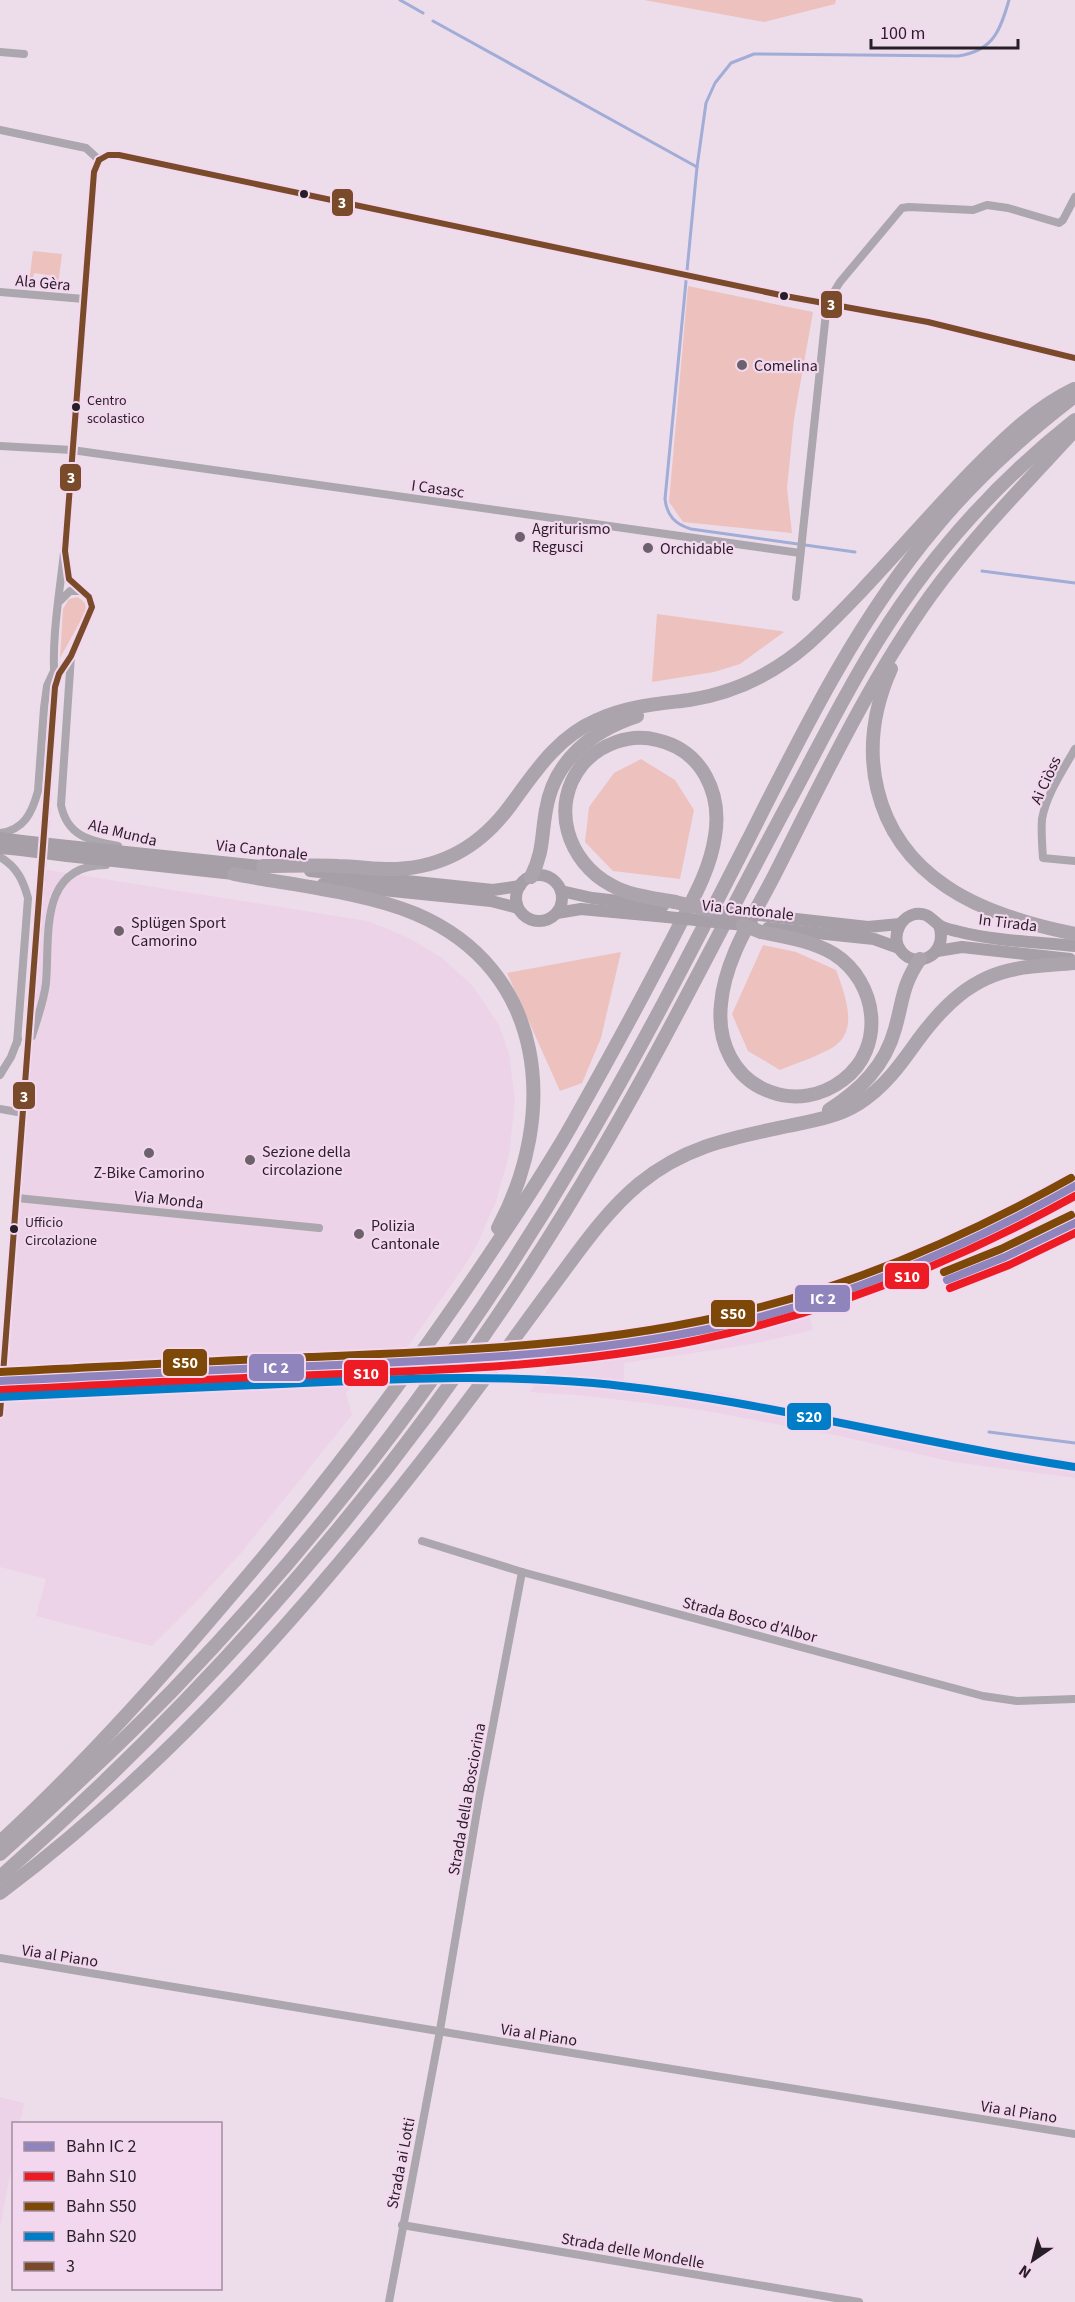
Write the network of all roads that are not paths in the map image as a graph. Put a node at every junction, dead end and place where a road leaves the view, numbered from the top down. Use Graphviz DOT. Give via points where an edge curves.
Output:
graph roads {
  1 [pos="0,52"];
  2 [pos="24,54"];
  3 [pos="0,130"];
  4 [pos="99,160"];
  5 [pos="1075,197"];
  6 [pos="0,292"];
  7 [pos="84,300"];
  8 [pos="827,303"];
  9 [pos="1066,356"];
  10 [pos="1075,388"];
  11 [pos="1075,396"];
  12 [pos="1075,420"];
  13 [pos="1075,430"];
  14 [pos="0,446"];
  15 [pos="72,450"];
  16 [pos="65,551"];
  17 [pos="800,552"];
  18 [pos="81,591"];
  19 [pos="796,597"];
  20 [pos="59,602"];
  21 [pos="916,616"];
  22 [pos="71,656"];
  23 [pos="54,671"];
  24 [pos="55,687"];
  25 [pos="688,700"];
  26 [pos="1075,749"];
  27 [pos="45,830"];
  28 [pos="0,833"];
  29 [pos="0,838"];
  30 [pos="22,846"];
  31 [pos="0,848"];
  32 [pos="0,857"];
  33 [pos="1075,861"];
  34 [pos="166,862"];
  35 [pos="263,866"];
  36 [pos="42,869"];
  37 [pos="234,874"];
  38 [pos="525,881"];
  39 [pos="561,891"];
  40 [pos="518,908"];
  41 [pos="672,909"];
  42 [pos="710,910"];
  43 [pos="557,913"];
  44 [pos="900,924"];
  45 [pos="765,925"];
  46 [pos="939,925"];
  47 [pos="743,926"];
  48 [pos="1075,934"];
  49 [pos="1075,946"];
  50 [pos="899,948"];
  51 [pos="937,951"];
  52 [pos="920,959"];
  53 [pos="1075,962"];
  54 [pos="31,1004"];
  55 [pos="17,1043"];
  56 [pos="28,1049"];
  57 [pos="0,1075"];
  58 [pos="0,1109"];
  59 [pos="23,1113"];
  60 [pos="806,1122"];
  61 [pos="17,1198"];
  62 [pos="319,1228"];
  63 [pos="10,1276"];
  64 [pos="0,1277"];
  65 [pos="462,1295"];
  66 [pos="2,1355"];
  67 [pos="0,1414"];
  68 [pos="422,1542"];
  69 [pos="522,1572"];
  70 [pos="1075,1699"];
  71 [pos="0,1842"];
  72 [pos="0,1854"];
  73 [pos="0,1877"];
  74 [pos="0,1893"];
  75 [pos="0,1958"];
  76 [pos="440,2030"];
  77 [pos="1075,2133"];
  78 [pos="402,2224"];
  79 [pos="389,2302"];
  80 [pos="859,2302"];
  1 -- 2 [label="street"];
  3 -- 4 [label="street" via="86,148"];
  4 -- 7 [label="street, Ala Munda" via="94,172"];
  4 -- 8 [label="street" via="108,155 119,156"];
  5 -- 8 [label="street" via="1059,223 987,205 973,210 902,208"];
  6 -- 7 [label="street, Ala Gèra"];
  7 -- 15 [label="street, Ala Munda"];
  8 -- 9 [label="street" via="928,322"];
  8 -- 17 [label="street"];
  10 -- 25 [label="highway" via="1057,397 1000,443 845,608 800,650 746,684"];
  11 -- 72 [label="highway" via="970,489 918,549 873,612 812,716 670,991 586,1142 482,1309 405,1416 325,1518 225,1634 100,1762"];
  12 -- 73 [label="highway" via="971,517 934,560 890,622 838,710 604,1146 516,1289 424,1420 329,1541 231,1653 106,1780"];
  13 -- 21 [label="highway" via="977,538"];
  14 -- 15 [label="street, I Casasc"];
  15 -- 16 [label="street, Ala Munda"];
  15 -- 17 [label="street, I Casasc"];
  16 -- 18 [label="street, Ala Munda" via="69,579"];
  16 -- 20 [label="street, Ala Munda"];
  17 -- 19 [label="street"];
  18 -- 20 [label="street" via="70,591"];
  18 -- 22 [label="street, Ala Munda" via="89,597 92,607"];
  20 -- 23 [label="street, Ala Munda"];
  21 -- 45 [label="highway" via="838,750 743,938 726,975 721,1000 720,1027 726,1049 748,1079 784,1096 824,1091 847,1077 866,1050 872,1019 864,987 852,969 834,954"];
  21 -- 48 [label="highway" via="882,692 874,722 874,775 889,823 918,863 957,893 1008,915"];
  22 -- 24 [label="street, Ala Munda"];
  22 -- 34 [label="street, Ala Munda" via="60,798 65,819 88,840"];
  23 -- 24 [label="street, Ala Munda"];
  23 -- 28 [label="street, Ala Munda" via="45,697 35,803 17,829"];
  24 -- 27 [label="street, Ala Munda"];
  25 -- 35 [label="highway" via="629,709 578,730 549,755 486,834 448,859 396,869"];
  25 -- 38 [label="highway" via="612,725 574,752 551,790 539,862"];
  26 -- 33 [label="street, Ai Ciòss" via="1042,818 1043,858"];
  29 -- 30 [label="main road, Via Cantonale"];
  30 -- 31 [label="main road, Via Cantonale"];
  30 -- 34 [label="main road, Via Cantonale, bridge" via="124,861"];
  32 -- 55 [label="street, Ala Munda" via="24,881 28,898"];
  34 -- 35 [label="main road, Via Cantonale"];
  34 -- 37 [label="main road, Via Cantonale"];
  34 -- 56 [label="street, Ala Munda" via="97,865 75,872 61,884 52,902 45,985"];
  35 -- 38 [label="main road, Via Cantonale" via="493,890"];
  36 -- 54 [label="street, Ala Munda"];
  37 -- 40 [label="main road, Via Cantonale" via="491,901"];
  37 -- 65 [label="highway" via="375,901 417,915 474,951 508,994 525,1031 533,1069 531,1131 521,1175 505,1215"];
  38 -- 39 [label="main road" via="546,877"];
  38 -- 40 [label="main road" via="516,897"];
  39 -- 41 [label="main road, Via Cantonale"];
  39 -- 43 [label="main road"];
  40 -- 43 [label="main road" via="526,917 538,921"];
  41 -- 42 [label="highway, bridge"];
  41 -- 43 [label="main road, Via Cantonale" via="581,909"];
  41 -- 47 [label="main road, Via Cantonale, bridge"];
  41 -- 65 [label="highway" via="607,883 583,863 568,835 565,804 575,775 592,755 617,741 662,741 683,750 701,767 713,791 716,811 711,857 669,946 592,1088 524,1202"];
  42 -- 45 [label="main road, Via Cantonale, bridge"];
  44 -- 45 [label="main road, Via Cantonale"];
  44 -- 46 [label="main road" via="918,914 930,916"];
  44 -- 50 [label="main road" via="896,934"];
  45 -- 47 [label="highway, bridge"];
  45 -- 50 [label="main road, Via Cantonale" via="874,939"];
  46 -- 49 [label="main road, In Tirada" via="969,934"];
  46 -- 51 [label="main road" via="942,940"];
  50 -- 52 [label="main road" via="909,957"];
  51 -- 52 [label="main road"];
  51 -- 53 [label="main road" via="962,947"];
  52 -- 60 [label="highway" via="903,989 894,1032 880,1064 843,1101"];
  53 -- 60 [label="highway" via="1012,969 970,986 937,1015 878,1089 854,1106"];
  54 -- 55 [label="street, Ala Munda"];
  54 -- 56 [label="street, Ala Munda"];
  55 -- 57 [label="street, Ala Munda"];
  56 -- 59 [label="street, Ala Munda"];
  58 -- 59 [label="street"];
  59 -- 61 [label="street, Ala Munda"];
  60 -- 74 [label="highway" via="699,1148 670,1162 630,1192 588,1239 393,1498 293,1619 161,1755"];
  61 -- 62 [label="street, Via Monda"];
  61 -- 63 [label="street, Ala Munda"];
  63 -- 64 [label="street"];
  63 -- 66 [label="street, Ala Munda"];
  65 -- 71 [label="highway" via="367,1427 263,1558 173,1663"];
  66 -- 67 [label="street, Ala Munda"];
  68 -- 69 [label="street, Strada Bosco d'Albor"];
  69 -- 70 [label="street, Strada Bosco d'Albor" via="983,1695 1017,1701"];
  69 -- 76 [label="street, Strada della Bosciorina"];
  75 -- 76 [label="street, Via al Piano"];
  76 -- 77 [label="street, Via al Piano"];
  76 -- 78 [label="street, Strada ai Lotti"];
  78 -- 79 [label="street, Strada ai Lotti"];
  78 -- 80 [label="street, Strada delle Mondelle"];
}
